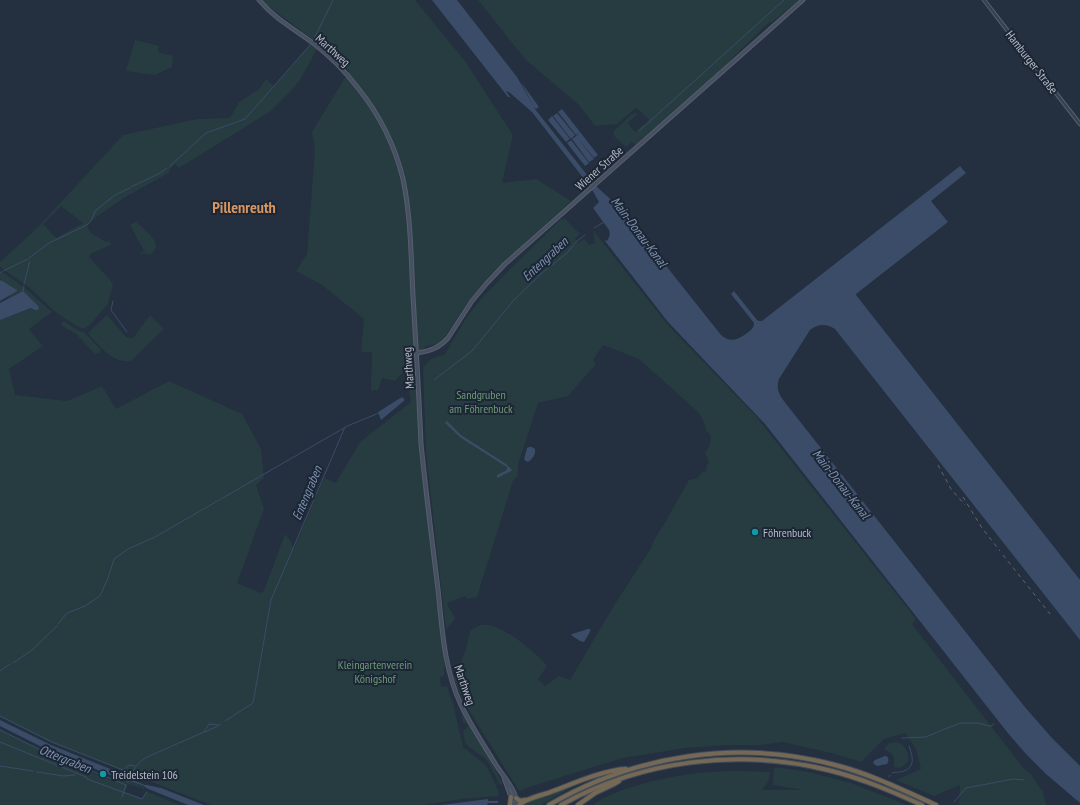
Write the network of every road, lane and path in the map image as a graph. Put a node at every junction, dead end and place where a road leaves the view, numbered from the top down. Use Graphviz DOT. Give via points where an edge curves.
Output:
graph roads {
  1 [pos="259,0"];
  2 [pos="803,0"];
  3 [pos="984,0"];
  4 [pos="1080,124"];
  5 [pos="417,354"];
  6 [pos="630,769"];
  7 [pos="622,778"];
  8 [pos="513,796"];
  9 [pos="531,799"];
  10 [pos="510,805"];
  11 [pos="517,805"];
  12 [pos="549,805"];
  13 [pos="561,805"];
  14 [pos="578,805"];
  15 [pos="922,805"];
  16 [pos="936,805"];
  1 -- 5 [label="main road, Marthweg" via="272,14 314,44 341,68 371,106 391,143 407,202"];
  2 -- 5 [label="main road, Wiener Straße" via="490,278 443,343 434,349"];
  3 -- 4 [label="street, Hamburger Straße"];
  5 -- 8 [label="main road, Marthweg" via="425,486 449,667 461,704 508,781"];
  6 -- 9 [label="highway" via="600,775"];
  6 -- 12 [label="highway" via="582,787"];
  6 -- 16 [label="highway" via="677,758 714,753 784,755 848,769"];
  7 -- 13 [label="highway"];
  7 -- 14 [label="highway"];
  7 -- 15 [label="highway" via="698,761 763,760 835,772"];
  8 -- 9 [label="highway" via="520,801"];
  8 -- 10 [label="highway"];
  8 -- 11 [label="main road, Marthweg"];
  9 -- 11 [label="highway"];
}
